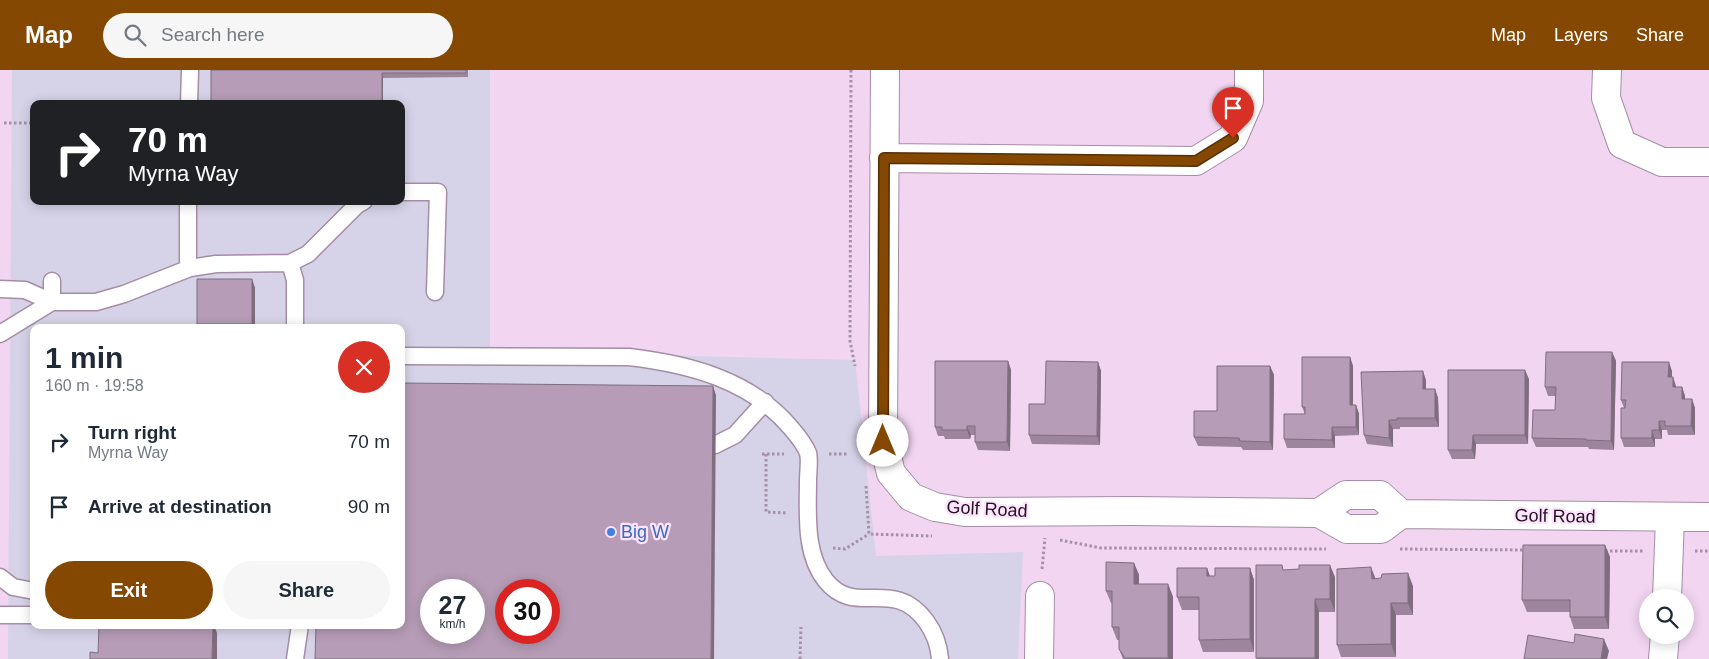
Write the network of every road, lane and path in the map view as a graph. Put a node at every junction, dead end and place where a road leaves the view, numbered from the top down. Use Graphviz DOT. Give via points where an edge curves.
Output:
graph roads {
  1 [pos="190,70"];
  2 [pos="851,70"];
  3 [pos="885,70"];
  4 [pos="1249,70"];
  5 [pos="1607,70"];
  6 [pos="189,100"];
  7 [pos="30,123"];
  8 [pos="4,124"];
  9 [pos="884,158"];
  10 [pos="1709,162"];
  11 [pos="405,192"];
  12 [pos="188,205"];
  13 [pos="357,205"];
  14 [pos="290,262"];
  15 [pos="190,268"];
  16 [pos="52,281"];
  17 [pos="0,289"];
  18 [pos="435,292"];
  19 [pos="52,302"];
  20 [pos="295,324"];
  21 [pos="0,334"];
  22 [pos="405,356"];
  23 [pos="858,373"];
  24 [pos="765,402"];
  25 [pos="715,444"];
  26 [pos="790,454"];
  27 [pos="822,454"];
  28 [pos="848,454"];
  29 [pos="866,476"];
  30 [pos="790,513"];
  31 [pos="1709,517"];
  32 [pos="1670,518"];
  33 [pos="869,534"];
  34 [pos="940,536"];
  35 [pos="1036,538"];
  36 [pos="1046,538"];
  37 [pos="830,548"];
  38 [pos="1330,549"];
  39 [pos="1390,549"];
  40 [pos="1529,550"];
  41 [pos="1599,550"];
  42 [pos="1669,551"];
  43 [pos="1709,551"];
  44 [pos="0,577"];
  45 [pos="1667,589"];
  46 [pos="30,590"];
  47 [pos="1040,596"];
  48 [pos="0,615"];
  49 [pos="30,615"];
  50 [pos="801,627"];
  51 [pos="299,629"];
  52 [pos="1665,644"];
  53 [pos="295,659"];
  54 [pos="800,659"];
  55 [pos="940,659"];
  56 [pos="1039,659"];
  57 [pos="1664,659"];
  1 -- 6 [label="lane"];
  2 -- 23 [label="path" via="850,341"];
  3 -- 9 [label="street, Golf Road"];
  4 -- 9 [label="street" via="1249,101 1233,138 1196,161"];
  5 -- 10 [label="street" via="1606,98 1622,144 1662,162"];
  7 -- 8 [label="path"];
  9 -- 32 [label="street, Golf Road" via="883,441 891,473 911,497 935,507 965,512 1320,513 1347,529 1381,529 1402,514"];
  11 -- 18 [label="lane" via="438,192"];
  12 -- 15 [label="lane"];
  13 -- 14 [label="lane" via="308,254"];
  14 -- 15 [label="lane"];
  14 -- 20 [label="lane" via="295,280"];
  15 -- 19 [label="lane" via="122,288 96,302"];
  16 -- 19 [label="lane"];
  17 -- 19 [label="lane" via="24,290"];
  19 -- 21 [label="lane"];
  22 -- 24 [label="lane" via="646,359 703,371"];
  24 -- 25 [label="lane" via="735,436"];
  24 -- 55 [label="lane" via="792,429 808,454 812,554 824,579 850,598 894,598 907,602 932,630"];
  26 -- 30 [label="path" via="764,454 766,512"];
  27 -- 28 [label="path"];
  29 -- 33 [label="path"];
  31 -- 32 [label="street, Golf Road"];
  32 -- 42 [label="street"];
  33 -- 34 [label="path"];
  33 -- 37 [label="path" via="844,549"];
  35 -- 36 [label="path"];
  36 -- 38 [label="path" via="1100,548"];
  36 -- 47 [label="path"];
  39 -- 40 [label="path"];
  41 -- 42 [label="path"];
  42 -- 43 [label="path"];
  42 -- 45 [label="street"];
  44 -- 46 [label="lane" via="13,587"];
  47 -- 56 [label="street"];
  48 -- 49 [label="lane"];
  50 -- 54 [label="path"];
  51 -- 53 [label="lane"];
  52 -- 57 [label="street"];
}
